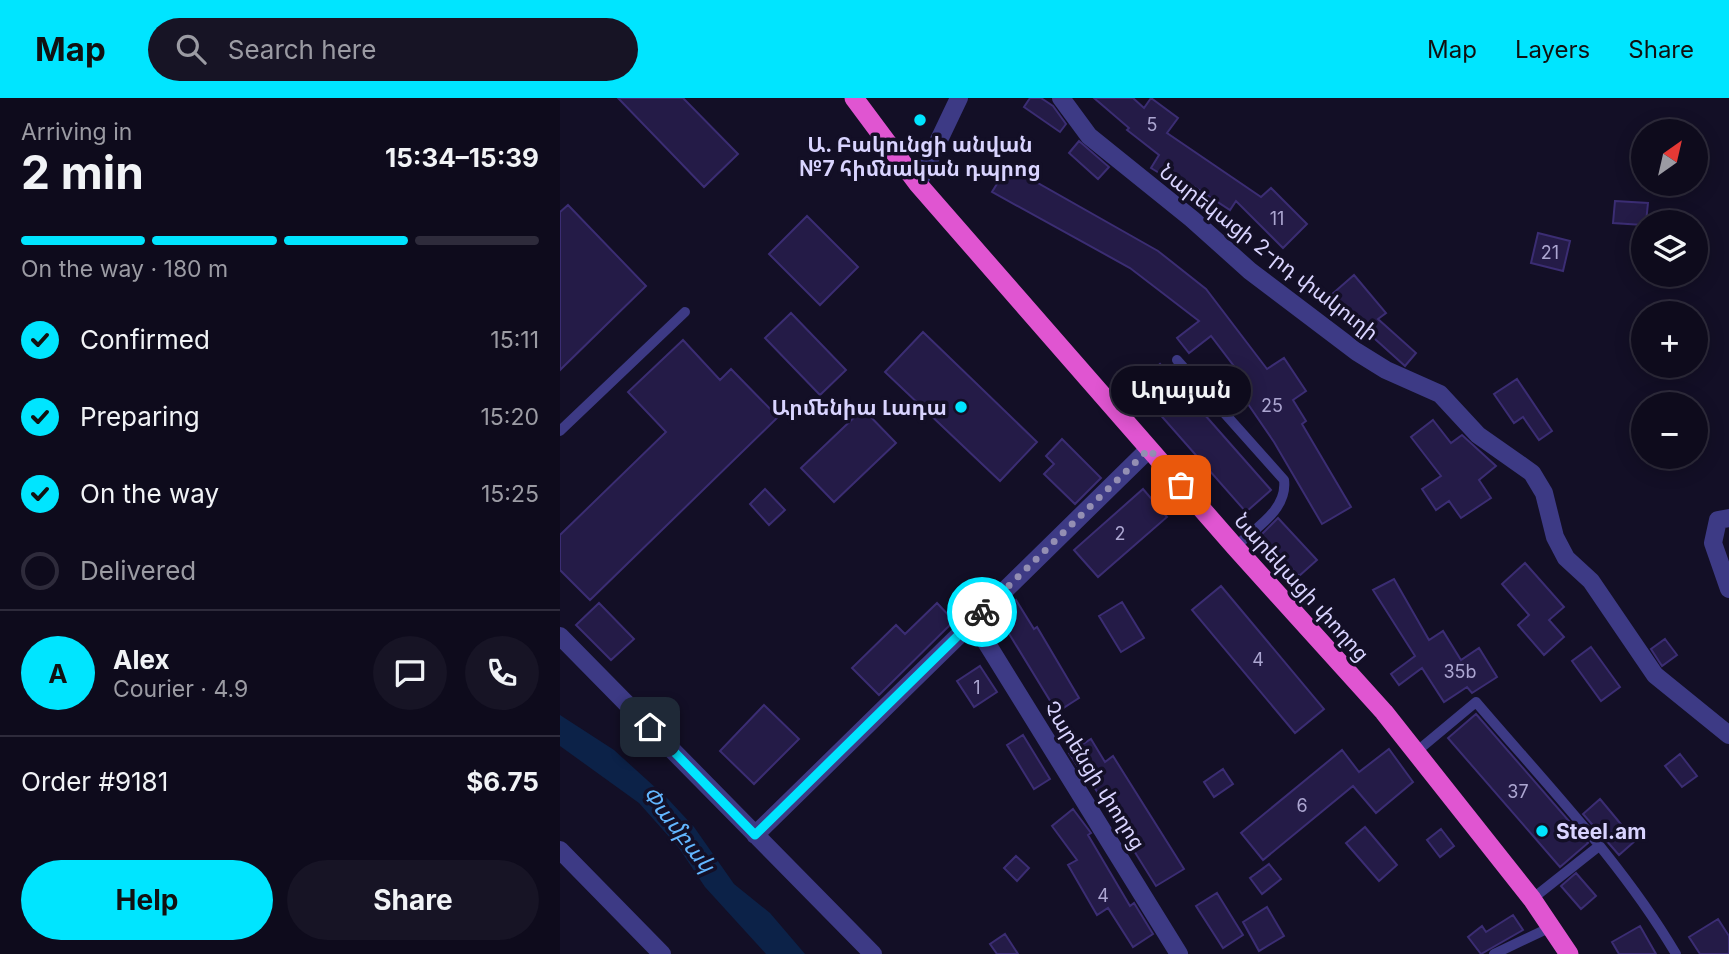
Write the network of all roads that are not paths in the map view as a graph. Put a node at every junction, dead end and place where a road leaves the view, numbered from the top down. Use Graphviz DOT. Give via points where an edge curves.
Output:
graph roads {
  1 [pos="854,98"];
  2 [pos="959,98"];
  3 [pos="1061,98"];
  4 [pos="918,184"];
  5 [pos="685,312"];
  6 [pos="1177,360"];
  7 [pos="560,431"];
  8 [pos="1149,449"];
  9 [pos="1729,518"];
  10 [pos="1235,547"];
  11 [pos="1729,589"];
  12 [pos="973,621"];
  13 [pos="560,636"];
  14 [pos="1729,735"];
  15 [pos="1416,752"];
  16 [pos="755,835"];
  17 [pos="1599,846"];
  18 [pos="560,850"];
  19 [pos="1532,899"];
  20 [pos="1551,927"];
  21 [pos="662,954"];
  22 [pos="873,954"];
  23 [pos="1179,954"];
  24 [pos="1494,954"];
  25 [pos="1569,954"];
  26 [pos="1676,954"];
  1 -- 4 [label="highway, Նարեկացի փողոց"];
  2 -- 4 [label="street"];
  3 -- 14 [label="street, Նարեկացի 2-րդ փակուղի" via="1089,136 1250,271 1357,352 1440,394 1478,435 1532,473 1544,493 1555,537 1566,558 1591,581 1655,675"];
  4 -- 8 [label="highway, Նարեկացի փողոց"];
  5 -- 7 [label="lane"];
  6 -- 10 [label="lane" via="1284,480 1284,498 1277,508"];
  8 -- 10 [label="highway, Նարեկացի փողոց"];
  8 -- 12 [label="street"];
  9 -- 11 [label="street" via="1718,520 1713,542"];
  10 -- 15 [label="highway, Նարեկացի փողոց"];
  12 -- 16 [label="street"];
  12 -- 23 [label="street, Չարենցի փողոց"];
  13 -- 16 [label="street"];
  15 -- 17 [label="lane" via="1476,702"];
  15 -- 19 [label="highway, Նարեկացի փողոց"];
  16 -- 22 [label="street"];
  17 -- 19 [label="lane"];
  17 -- 26 [label="lane"];
  18 -- 21 [label="street"];
  19 -- 20 [label="highway, Նարեկացի փողոց"];
  20 -- 24 [label="lane"];
  20 -- 25 [label="highway, Նարեկացի փողոց"];
}
